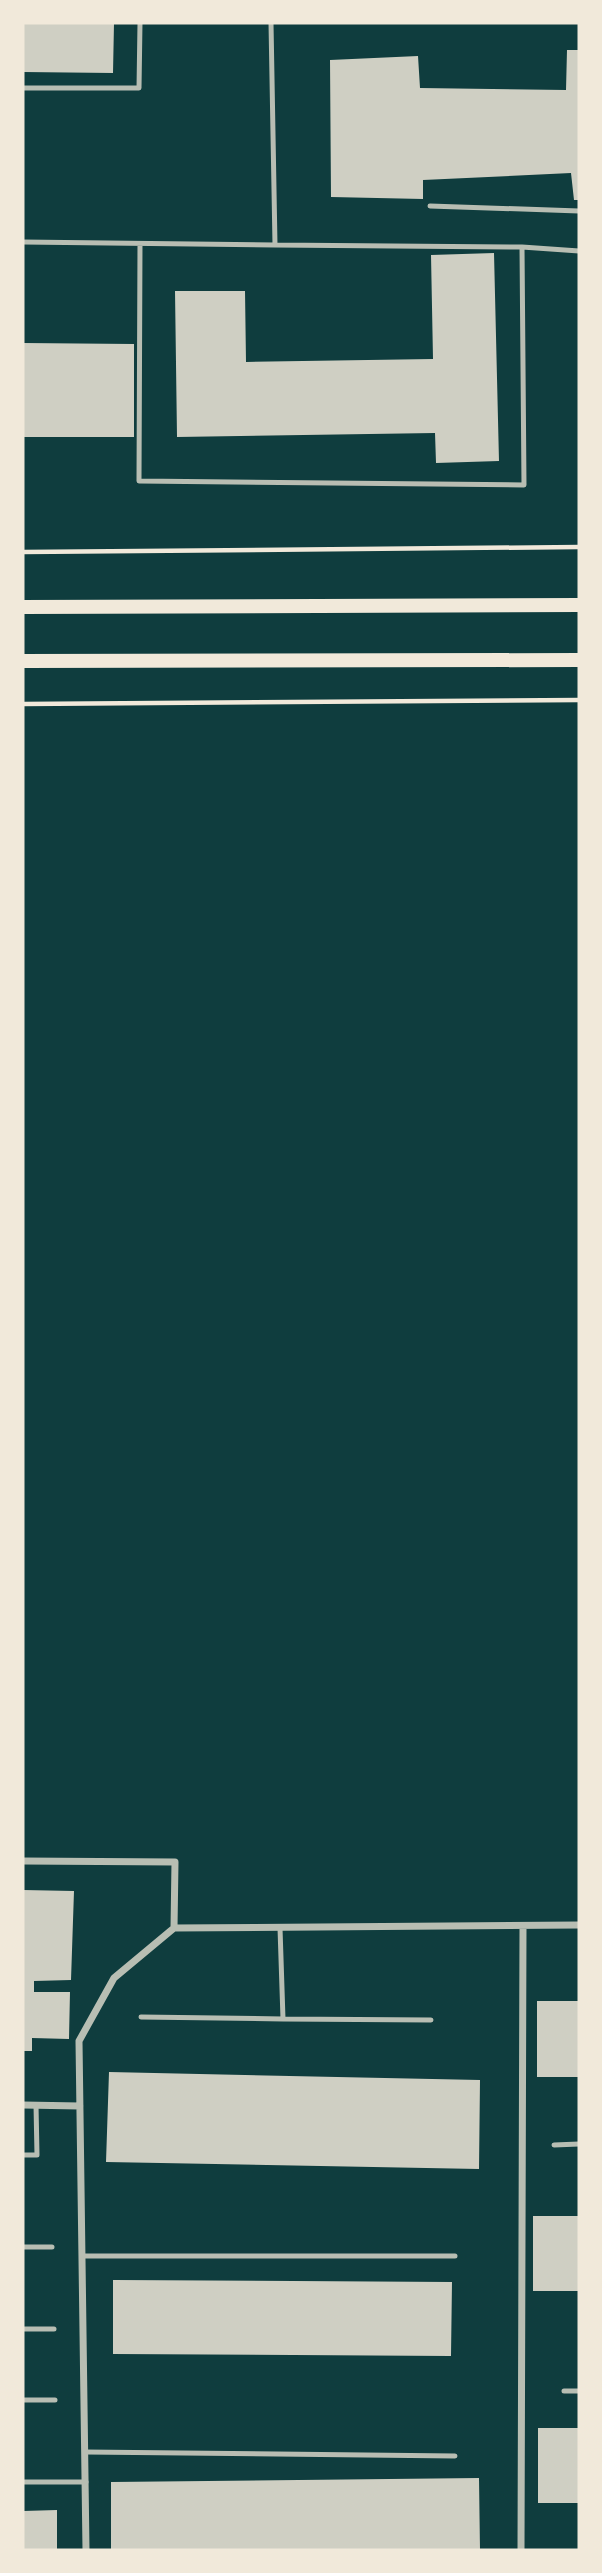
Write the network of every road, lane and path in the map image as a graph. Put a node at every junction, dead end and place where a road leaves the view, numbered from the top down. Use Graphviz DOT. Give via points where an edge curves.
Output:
graph roads {
  1 [pos="140,23"];
  2 [pos="271,23"];
  3 [pos="23,88"];
  4 [pos="430,206"];
  5 [pos="579,211"];
  6 [pos="23,242"];
  7 [pos="140,244"];
  8 [pos="275,246"];
  9 [pos="522,247"];
  10 [pos="579,251"];
  11 [pos="579,547"];
  12 [pos="23,552"];
  13 [pos="579,605"];
  14 [pos="23,607"];
  15 [pos="23,660"];
  16 [pos="579,660"];
  17 [pos="579,700"];
  18 [pos="23,704"];
  19 [pos="23,1861"];
  20 [pos="579,1925"];
  21 [pos="523,1927"];
  22 [pos="174,1928"];
  23 [pos="280,1928"];
  24 [pos="141,2017"];
  25 [pos="283,2019"];
  26 [pos="431,2020"];
  27 [pos="23,2105"];
  28 [pos="36,2105"];
  29 [pos="80,2106"];
  30 [pos="579,2144"];
  31 [pos="554,2145"];
  32 [pos="23,2155"];
  33 [pos="23,2247"];
  34 [pos="52,2248"];
  35 [pos="82,2256"];
  36 [pos="455,2256"];
  37 [pos="23,2329"];
  38 [pos="54,2329"];
  39 [pos="564,2391"];
  40 [pos="579,2391"];
  41 [pos="23,2400"];
  42 [pos="55,2400"];
  43 [pos="86,2452"];
  44 [pos="455,2456"];
  45 [pos="23,2482"];
  46 [pos="86,2482"];
  47 [pos="86,2550"];
  48 [pos="522,2550"];
  1 -- 3 [label="lane" via="139,88"];
  2 -- 8 [label="lane"];
  4 -- 5 [label="lane"];
  6 -- 7 [label="lane"];
  7 -- 8 [label="lane"];
  7 -- 9 [label="lane" via="139,481 524,485"];
  8 -- 9 [label="lane"];
  9 -- 10 [label="lane"];
  11 -- 12 [label="path"];
  13 -- 14 [label="main road"];
  15 -- 16 [label="main road"];
  17 -- 18 [label="path"];
  19 -- 22 [label="street" via="175,1862"];
  20 -- 21 [label="street"];
  21 -- 23 [label="street"];
  21 -- 48 [label="street"];
  22 -- 23 [label="street"];
  22 -- 29 [label="street" via="114,1978 79,2041"];
  23 -- 25 [label="lane"];
  24 -- 25 [label="lane"];
  25 -- 26 [label="lane"];
  27 -- 28 [label="street"];
  28 -- 29 [label="street"];
  28 -- 32 [label="lane" via="37,2155"];
  29 -- 35 [label="street"];
  30 -- 31 [label="lane"];
  33 -- 34 [label="lane"];
  35 -- 36 [label="lane"];
  35 -- 43 [label="street"];
  37 -- 38 [label="lane"];
  39 -- 40 [label="lane"];
  41 -- 42 [label="lane"];
  43 -- 44 [label="lane"];
  43 -- 46 [label="street"];
  45 -- 46 [label="lane"];
  46 -- 47 [label="street"];
}
